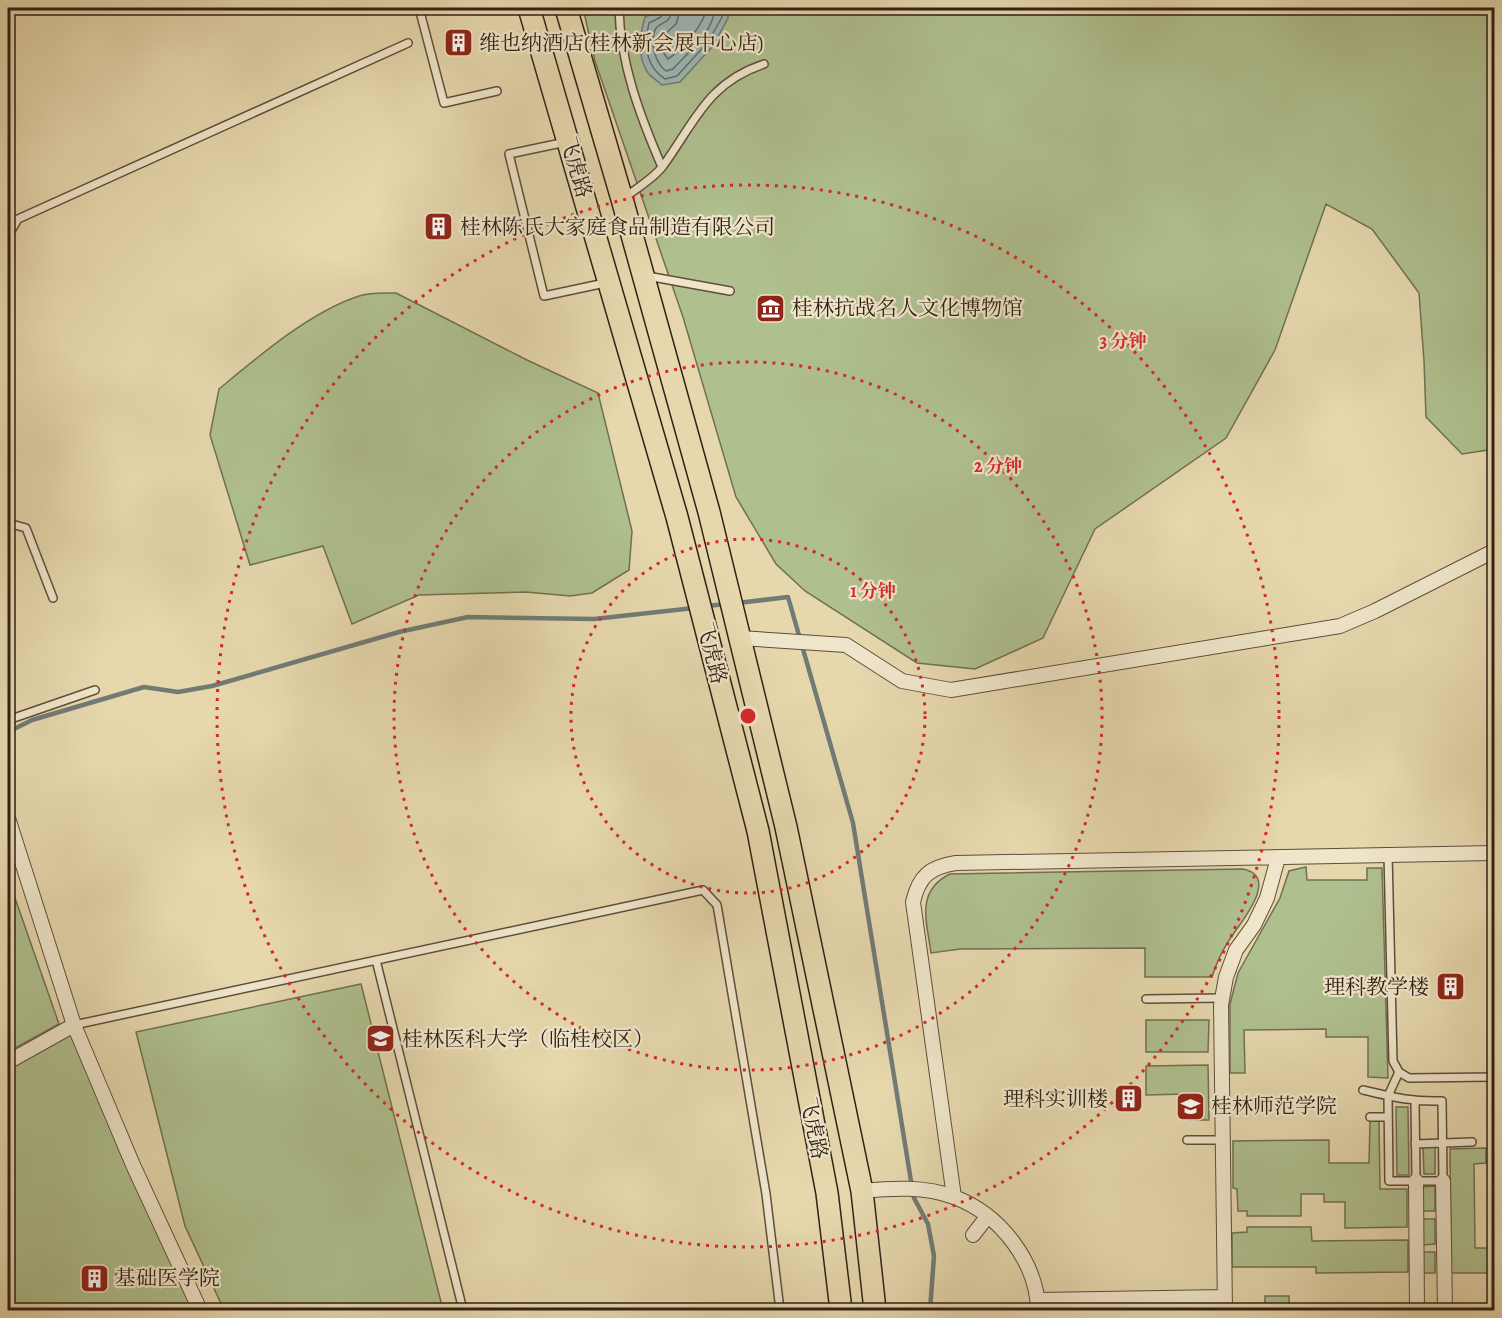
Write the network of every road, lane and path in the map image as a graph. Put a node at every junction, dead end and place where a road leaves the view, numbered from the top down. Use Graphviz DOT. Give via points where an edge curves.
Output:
graph roads {
  1 [pos="419,8"];
  2 [pos="529,8"];
  3 [pos="566,8"];
  4 [pos="620,8"];
  5 [pos="408,43"];
  6 [pos="764,64"];
  7 [pos="497,91"];
  8 [pos="569,142"];
  9 [pos="662,167"];
  10 [pos="622,199"];
  11 [pos="8,236"];
  12 [pos="644,276"];
  13 [pos="609,282"];
  14 [pos="730,291"];
  15 [pos="8,523"];
  16 [pos="1494,551"];
  17 [pos="53,598"];
  18 [pos="740,639"];
  19 [pos="95,690"];
  20 [pos="8,720"];
  21 [pos="8,818"];
  22 [pos="1494,853"];
  23 [pos="1388,854"];
  24 [pos="1278,858"];
  25 [pos="376,960"];
  26 [pos="1146,999"];
  27 [pos="1222,999"];
  28 [pos="74,1025"];
  29 [pos="8,1062"];
  30 [pos="1399,1072"];
  31 [pos="1494,1077"];
  32 [pos="1363,1090"];
  33 [pos="1388,1096"];
  34 [pos="1415,1102"];
  35 [pos="1370,1117"];
  36 [pos="1388,1117"];
  37 [pos="1187,1140"];
  38 [pos="1222,1140"];
  39 [pos="1415,1143"];
  40 [pos="1443,1143"];
  41 [pos="1472,1143"];
  42 [pos="1416,1181"];
  43 [pos="1443,1181"];
  44 [pos="862,1191"];
  45 [pos="954,1197"];
  46 [pos="987,1216"];
  47 [pos="973,1235"];
  48 [pos="184,1275"];
  49 [pos="120,1276"];
  50 [pos="1225,1304"];
  51 [pos="1038,1305"];
  52 [pos="200,1311"];
  53 [pos="463,1311"];
  54 [pos="780,1311"];
  55 [pos="841,1311"];
  56 [pos="875,1311"];
  57 [pos="1417,1311"];
  58 [pos="1445,1311"];
  1 -- 7 [label="lane" via="444,103"];
  2 -- 8 [label="main road, 飞虎路"];
  3 -- 10 [label="main road, 飞虎路"];
  4 -- 9 [label="lane" via="625,62 642,121"];
  5 -- 11 [label="lane" via="18,219"];
  6 -- 9 [label="lane" via="718,88"];
  8 -- 13 [label="main road, 飞虎路"];
  8 -- 13 [label="lane" via="509,154 543,296"];
  9 -- 10 [label="lane"];
  10 -- 12 [label="main road, 飞虎路"];
  12 -- 14 [label="lane"];
  12 -- 18 [label="main road, 飞虎路"];
  13 -- 55 [label="main road, 飞虎路" via="677,517 758,831 827,1193"];
  15 -- 17 [label="lane" via="26,528"];
  16 -- 18 [label="street" via="1340,626 951,690 902,681 846,645"];
  18 -- 44 [label="main road, 飞虎路" via="786,827"];
  19 -- 20 [label="lane"];
  21 -- 28 [label="street"];
  22 -- 23 [label="street"];
  23 -- 24 [label="street"];
  23 -- 30 [label="lane" via="1393,1061"];
  24 -- 27 [label="street" via="1267,898 1236,951"];
  24 -- 45 [label="street" via="956,863 926,874 913,902"];
  25 -- 28 [label="lane"];
  25 -- 53 [label="lane"];
  25 -- 54 [label="lane" via="703,890 717,905 766,1194"];
  26 -- 27 [label="lane"];
  27 -- 38 [label="street"];
  28 -- 29 [label="street"];
  28 -- 48 [label="street"];
  30 -- 31 [label="lane" via="1409,1078"];
  30 -- 33 [label="lane"];
  32 -- 33 [label="lane"];
  33 -- 34 [label="lane"];
  33 -- 36 [label="lane"];
  34 -- 39 [label="lane"];
  34 -- 40 [label="lane" via="1443,1101"];
  35 -- 36 [label="lane"];
  36 -- 42 [label="lane" via="1389,1181"];
  37 -- 38 [label="lane"];
  38 -- 50 [label="street"];
  39 -- 40 [label="lane"];
  39 -- 42 [label="lane"];
  40 -- 41 [label="lane"];
  40 -- 43 [label="lane"];
  42 -- 43 [label="lane"];
  42 -- 57 [label="street"];
  43 -- 58 [label="street"];
  44 -- 45 [label="street" via="923,1190"];
  44 -- 56 [label="main road, 飞虎路"];
  45 -- 46 [label="street"];
  46 -- 47 [label="street"];
  46 -- 51 [label="street" via="1021,1254"];
  48 -- 49 [label="lane"];
  48 -- 52 [label="street"];
  50 -- 51 [label="street"];
}
